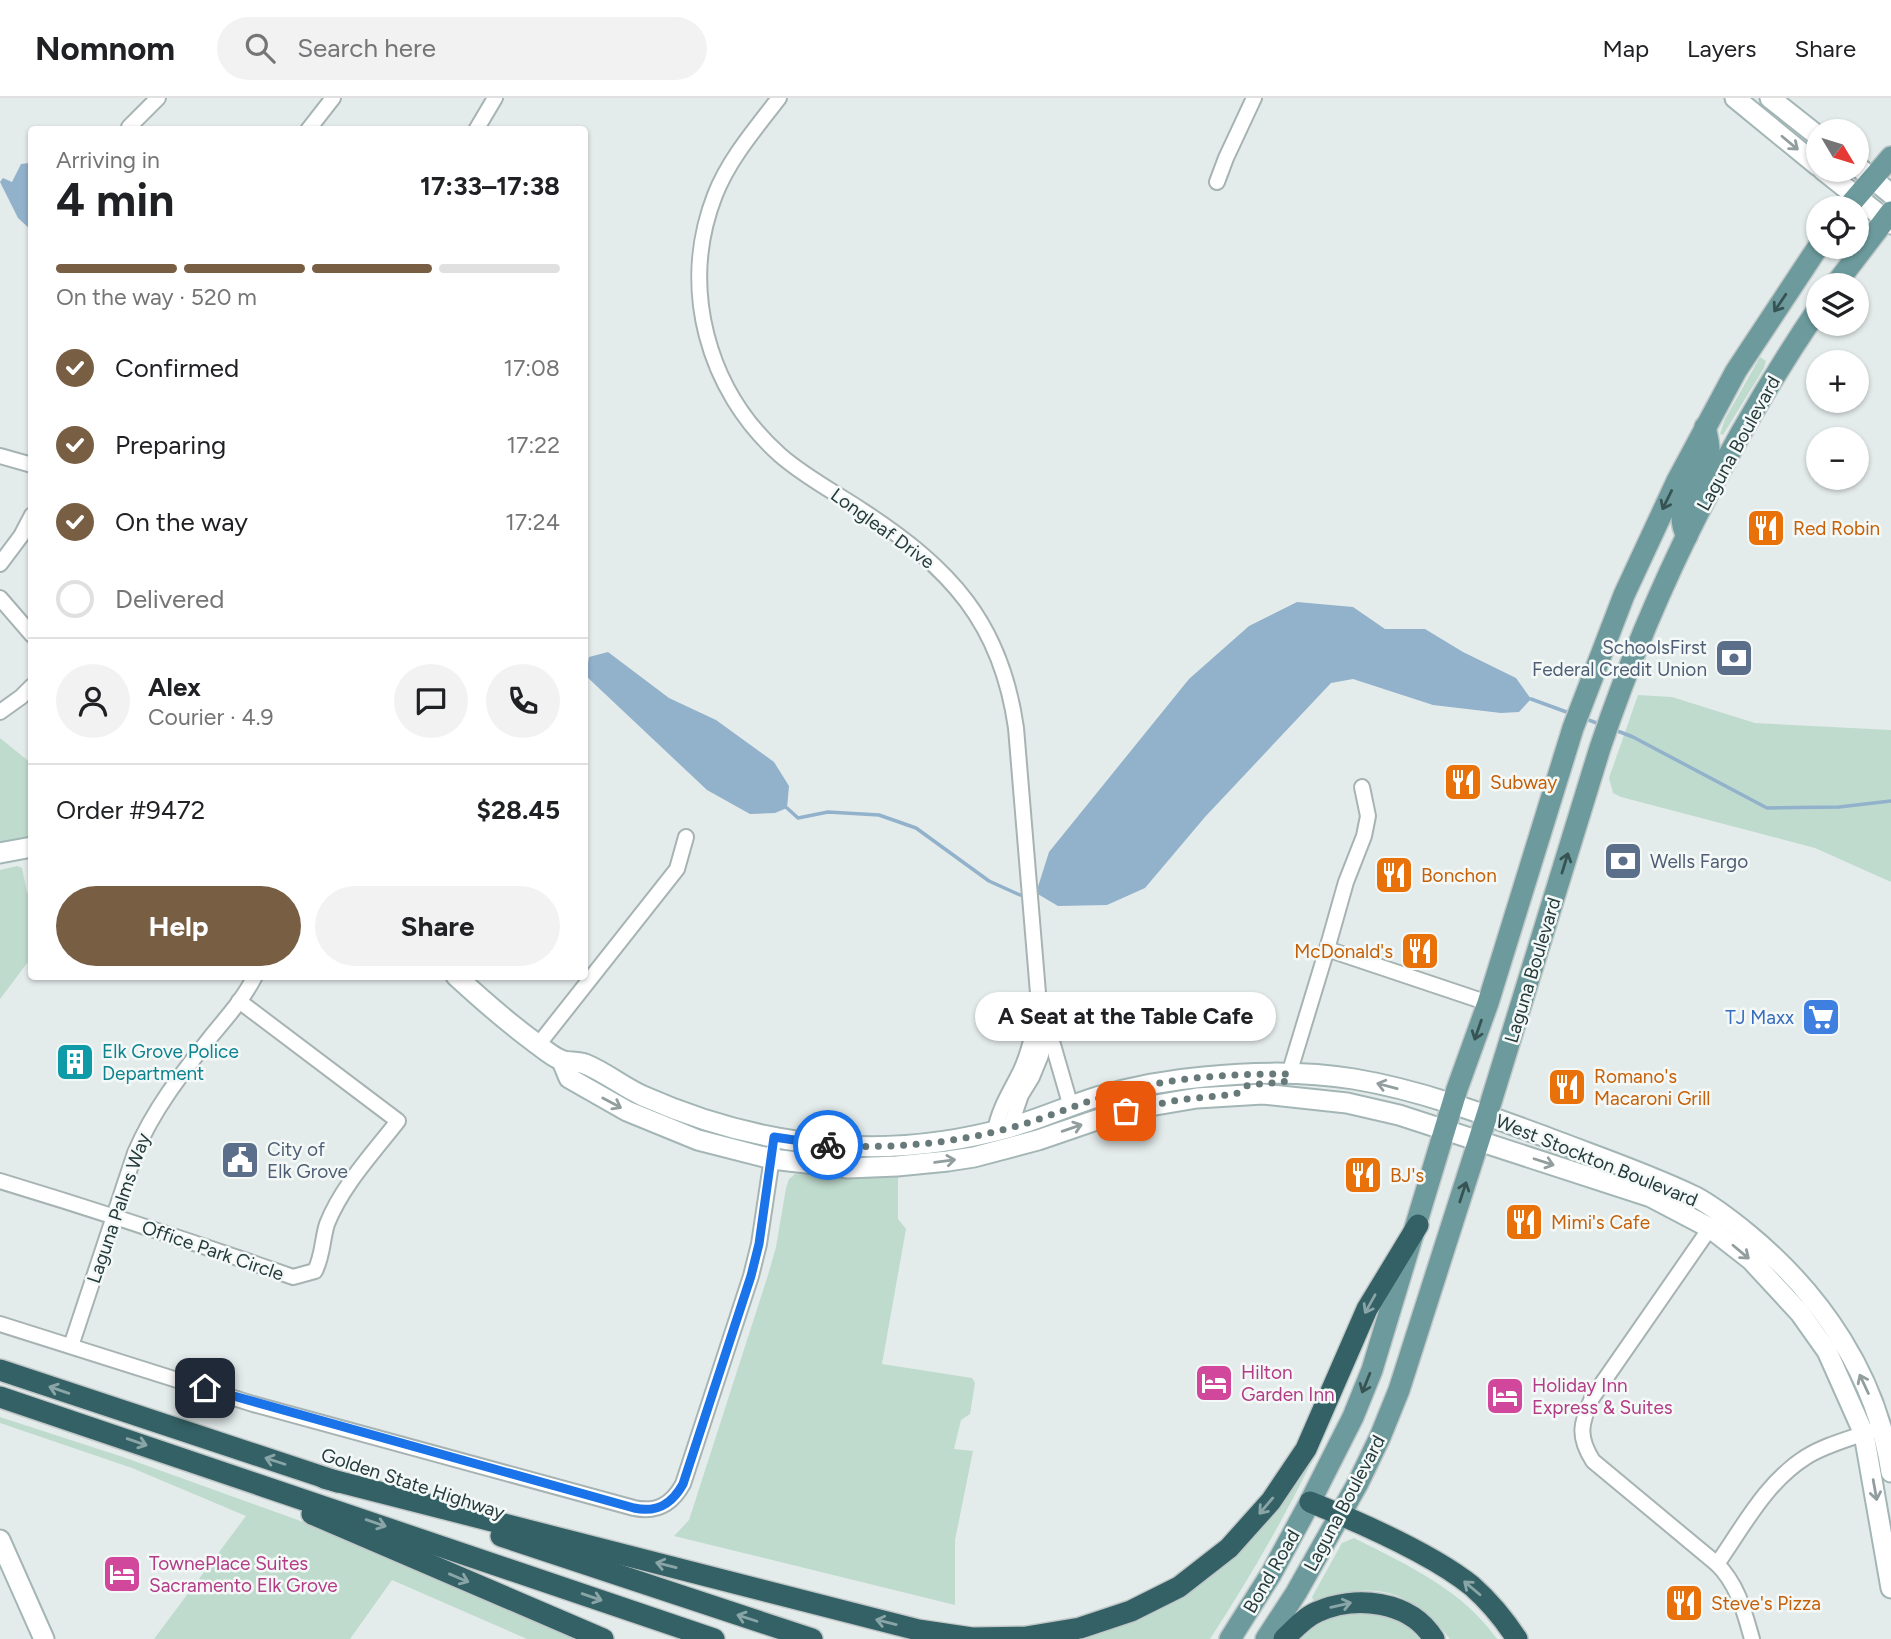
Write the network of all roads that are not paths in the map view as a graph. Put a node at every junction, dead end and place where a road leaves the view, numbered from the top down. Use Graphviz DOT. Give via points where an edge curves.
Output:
graph roads {
  1 [pos="158,98"];
  2 [pos="332,98"];
  3 [pos="495,98"];
  4 [pos="779,98"];
  5 [pos="1254,98"];
  6 [pos="1735,98"];
  7 [pos="1770,98"];
  8 [pos="130,126"];
  9 [pos="311,126"];
  10 [pos="478,126"];
  11 [pos="1806,126"];
  12 [pos="1806,156"];
  13 [pos="1891,157"];
  14 [pos="1869,169"];
  15 [pos="1869,176"];
  16 [pos="1217,182"];
  17 [pos="1834,182"];
  18 [pos="1891,194"];
  19 [pos="1846,196"];
  20 [pos="1869,210"];
  21 [pos="1889,218"];
  22 [pos="1810,259"];
  23 [pos="1845,273"];
  24 [pos="1806,328"];
  25 [pos="1705,426"];
  26 [pos="0,456"];
  27 [pos="28,464"];
  28 [pos="28,523"];
  29 [pos="1688,536"];
  30 [pos="0,564"];
  31 [pos="0,598"];
  32 [pos="28,630"];
  33 [pos="28,690"];
  34 [pos="0,712"];
  35 [pos="1362,787"];
  36 [pos="687,837"];
  37 [pos="28,848"];
  38 [pos="0,853"];
  39 [pos="1327,949"];
  40 [pos="588,961"];
  41 [pos="597,968"];
  42 [pos="252,980"];
  43 [pos="460,980"];
  44 [pos="588,980"];
  45 [pos="588,980"];
  46 [pos="239,1001"];
  47 [pos="1488,1003"];
  48 [pos="1040,1006"];
  49 [pos="1046,1024"];
  50 [pos="538,1045"];
  51 [pos="562,1061"];
  52 [pos="1289,1074"];
  53 [pos="1182,1079"];
  54 [pos="1237,1084"];
  55 [pos="1452,1105"];
  56 [pos="1071,1107"];
  57 [pos="1487,1115"];
  58 [pos="1108,1116"];
  59 [pos="1003,1129"];
  60 [pos="1444,1130"];
  61 [pos="774,1137"];
  62 [pos="1479,1142"];
  63 [pos="772,1160"];
  64 [pos="0,1181"];
  65 [pos="114,1218"];
  66 [pos="1418,1225"];
  67 [pos="1710,1228"];
  68 [pos="0,1324"];
  69 [pos="71,1346"];
  70 [pos="0,1370"];
  71 [pos="0,1396"];
  72 [pos="1883,1427"];
  73 [pos="1864,1434"];
  74 [pos="1891,1472"];
  75 [pos="242,1477"];
  76 [pos="324,1478"];
  77 [pos="1310,1502"];
  78 [pos="1341,1515"];
  79 [pos="0,1540"];
  80 [pos="1717,1564"];
  81 [pos="1891,1588"];
  82 [pos="44,1639"];
  83 [pos="603,1639"];
  84 [pos="714,1639"];
  85 [pos="812,1639"];
  86 [pos="1230,1639"];
  87 [pos="1266,1639"];
  88 [pos="1284,1639"];
  89 [pos="1434,1639"];
  90 [pos="1517,1639"];
  91 [pos="1752,1639"];
  1 -- 8 [label="street"];
  2 -- 9 [label="street"];
  3 -- 10 [label="street"];
  4 -- 48 [label="street, Longleaf Drive" via="729,167 707,220 699,289 708,346 724,385 773,448 930,559 976,614 997,653 1013,702"];
  5 -- 16 [label="street"];
  6 -- 12 [label="street, one-way"];
  7 -- 11 [label="street"];
  13 -- 14 [label="main road"];
  15 -- 18 [label="street"];
  17 -- 19 [label="street"];
  20 -- 21 [label="street"];
  21 -- 23 [label="main road"];
  22 -- 25 [label="main road, Laguna Boulevard, one-way"];
  24 -- 29 [label="main road, Laguna Boulevard" via="1755,408"];
  25 -- 29 [label="main road" via="1709,453 1683,505 1681,518"];
  25 -- 47 [label="main road, Laguna Boulevard, one-way" via="1648,540 1587,689"];
  26 -- 27 [label="street"];
  28 -- 30 [label="street"];
  57 -- 29 [label="main road, Laguna Boulevard, one-way" via="1600,748"];
  31 -- 32 [label="street"];
  33 -- 34 [label="street"];
  35 -- 39 [label="street" via="1368,816 1364,835"];
  36 -- 41 [label="street" via="677,869"];
  37 -- 38 [label="street"];
  39 -- 47 [label="street"];
  39 -- 52 [label="street"];
  40 -- 41 [label="street"];
  41 -- 45 [label="street"];
  42 -- 46 [label="street, Laguna Palms Way"];
  43 -- 50 [label="street"];
  44 -- 50 [label="street"];
  46 -- 65 [label="street, Laguna Palms Way" via="172,1086 148,1125"];
  46 -- 65 [label="street, Office Park Circle" via="398,1121 340,1200 327,1226 315,1271 293,1277"];
  47 -- 55 [label="main road, Laguna Boulevard, one-way"];
  48 -- 49 [label="street, Longleaf Drive"];
  48 -- 59 [label="street, Longleaf Drive" via="1028,1051 1004,1101"];
  49 -- 56 [label="street, Longleaf Drive"];
  49 -- 59 [label="street, Longleaf Drive" via="1032,1077"];
  50 -- 51 [label="street"];
  51 -- 61 [label="street" via="582,1062 640,1095 695,1117"];
  51 -- 63 [label="street, one-way" via="569,1078 627,1111 698,1140"];
  52 -- 54 [label="street, West Stockton Boulevard"];
  55 -- 52 [label="street, West Stockton Boulevard, one-way" via="1363,1081"];
  53 -- 54 [label="street"];
  53 -- 56 [label="street"];
  53 -- 58 [label="street" via="1173,1089 1120,1102"];
  54 -- 58 [label="street" via="1188,1089 1178,1100"];
  54 -- 60 [label="street, West Stockton Boulevard" via="1347,1103"];
  55 -- 57 [label="street, West Stockton Boulevard"];
  55 -- 60 [label="main road, Laguna Boulevard"];
  56 -- 59 [label="street"];
  57 -- 62 [label="main road, Laguna Boulevard"];
  72 -- 57 [label="street, West Stockton Boulevard, one-way" via="1843,1340 1816,1301 1742,1229 1698,1198"];
  63 -- 58 [label="street, one-way" via="848,1168 948,1161 1038,1140"];
  59 -- 61 [label="street" via="894,1146"];
  60 -- 62 [label="street, West Stockton Boulevard"];
  60 -- 66 [label="main road, Laguna Boulevard"];
  61 -- 63 [label="street"];
  62 -- 67 [label="street, West Stockton Boulevard, one-way" via="1651,1196"];
  78 -- 62 [label="main road, Laguna Boulevard, one-way" via="1399,1390"];
  63 -- 69 [label="street" via="751,1276 683,1484 668,1503 654,1509 634,1508 278,1411"];
  64 -- 65 [label="street"];
  65 -- 69 [label="street, Laguna Palms Way"];
  66 -- 76 [label="highway, one-way" via="1367,1309 1306,1449 1271,1501 1229,1548 1179,1587 1131,1611 1080,1628 1026,1637 972,1638 918,1630"];
  66 -- 77 [label="main road, Laguna Boulevard, one-way" via="1372,1370"];
  67 -- 73 [label="street, West Stockton Boulevard, one-way" via="1751,1260 1815,1332"];
  67 -- 80 [label="street" via="1592,1398 1581,1427 1593,1461"];
  68 -- 69 [label="street"];
  76 -- 70 [label="highway, Golden State Highway, one-way"];
  71 -- 75 [label="highway, one-way"];
  72 -- 73 [label="street"];
  72 -- 74 [label="street, West Stockton Boulevard"];
  73 -- 80 [label="street" via="1817,1451 1792,1466 1767,1492"];
  73 -- 81 [label="street, West Stockton Boulevard, one-way"];
  75 -- 83 [label="highway, one-way" via="270,1497"];
  75 -- 84 [label="highway, one-way"];
  85 -- 76 [label="highway, Golden State Highway, one-way"];
  77 -- 78 [label="highway"];
  77 -- 86 [label="main road, Bond Road"];
  78 -- 87 [label="main road, Laguna Boulevard"];
  90 -- 78 [label="highway, one-way" via="1494,1607 1452,1572"];
  79 -- 82 [label="street"];
  80 -- 91 [label="street" via="1740,1598"];
  88 -- 89 [label="highway, one-way" via="1315,1613 1345,1602 1377,1602 1406,1613"];
}
